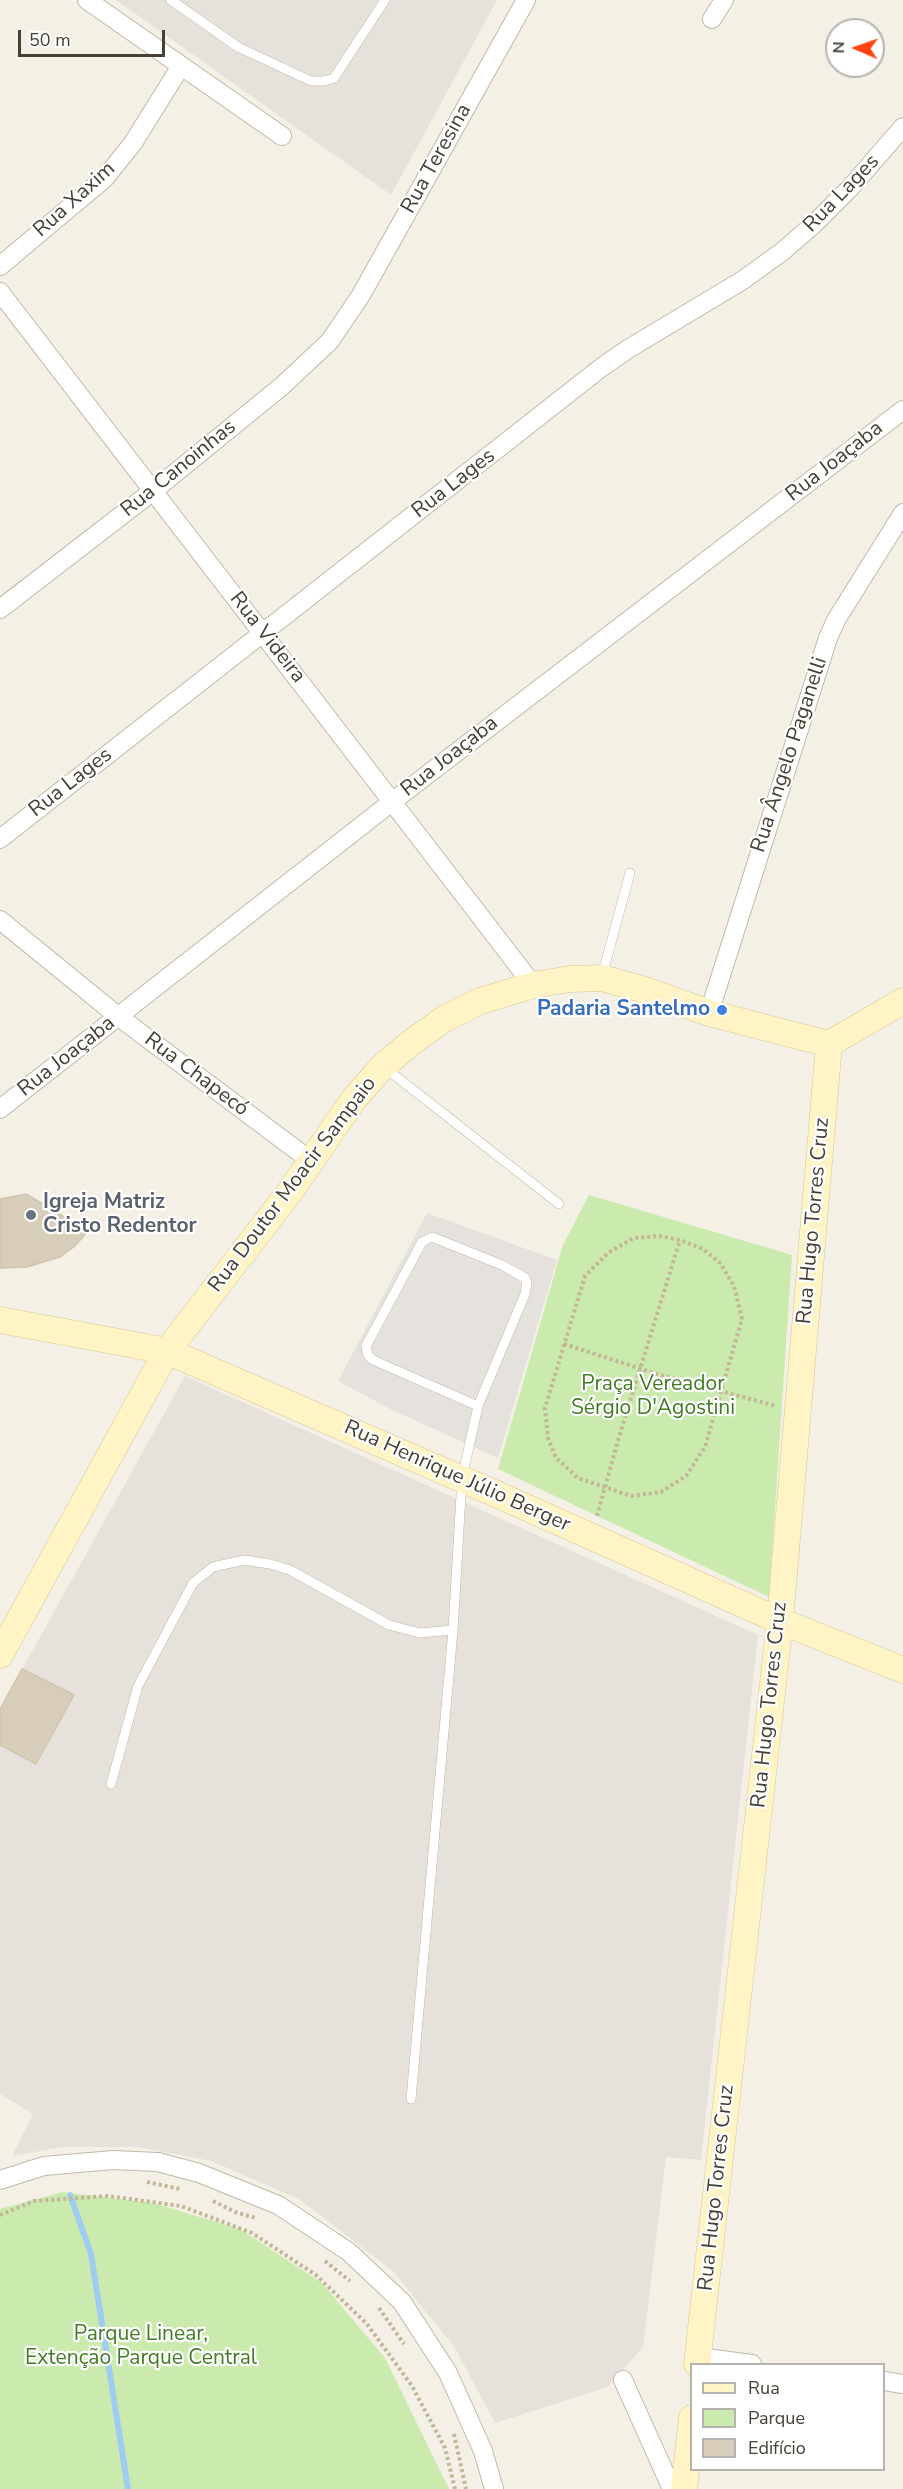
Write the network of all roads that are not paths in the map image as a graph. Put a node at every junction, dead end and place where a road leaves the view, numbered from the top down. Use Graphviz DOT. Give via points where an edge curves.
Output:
graph roads {
  1 [pos="87,0"];
  2 [pos="171,0"];
  3 [pos="385,0"];
  4 [pos="526,0"];
  5 [pos="724,0"];
  6 [pos="712,19"];
  7 [pos="181,66"];
  8 [pos="903,127"];
  9 [pos="282,135"];
  10 [pos="0,266"];
  11 [pos="0,292"];
  12 [pos="347,318"];
  13 [pos="903,410"];
  14 [pos="153,490"];
  15 [pos="903,513"];
  16 [pos="0,609"];
  17 [pos="263,633"];
  18 [pos="393,801"];
  19 [pos="0,839"];
  20 [pos="630,873"];
  21 [pos="0,920"];
  22 [pos="602,978"];
  23 [pos="533,985"];
  24 [pos="903,1001"];
  25 [pos="709,1013"];
  26 [pos="119,1017"];
  27 [pos="829,1044"];
  28 [pos="383,1066"];
  29 [pos="0,1109"];
  30 [pos="311,1161"];
  31 [pos="559,1204"];
  32 [pos="0,1320"];
  33 [pos="167,1351"];
  34 [pos="478,1406"];
  35 [pos="462,1478"];
  36 [pos="780,1621"];
  37 [pos="453,1630"];
  38 [pos="0,1655"];
  39 [pos="903,1670"];
  40 [pos="111,1784"];
  41 [pos="411,2099"];
  42 [pos="0,2180"];
  43 [pos="698,2361"];
  44 [pos="735,2363"];
  45 [pos="622,2380"];
  46 [pos="885,2381"];
  47 [pos="903,2384"];
  48 [pos="690,2436"];
  49 [pos="494,2489"];
  50 [pos="672,2489"];
  51 [pos="684,2489"];
  1 -- 7 [label="street"];
  2 -- 3 [label="lane" via="238,47 311,81 324,81 333,78"];
  4 -- 12 [label="street, Rua Teresina"];
  5 -- 6 [label="street"];
  7 -- 9 [label="street"];
  7 -- 10 [label="street, Rua Xaxim" via="133,143 105,178"];
  8 -- 17 [label="street, Rua Lages" via="843,195 783,251 602,368"];
  11 -- 14 [label="street, Rua Videira"];
  12 -- 14 [label="street, Rua Canoinhas" via="330,341 282,386"];
  13 -- 18 [label="street, Rua Joaçaba"];
  14 -- 16 [label="street, Rua Canoinhas"];
  14 -- 17 [label="street, Rua Videira"];
  15 -- 25 [label="street, Rua Ângelo Paganelli" via="828,638"];
  17 -- 18 [label="street, Rua Videira"];
  17 -- 19 [label="street, Rua Lages"];
  18 -- 23 [label="street, Rua Videira"];
  18 -- 26 [label="street, Rua Joaçaba"];
  20 -- 22 [label="lane"];
  21 -- 26 [label="street, Rua Chapecó"];
  22 -- 23 [label="street, Rua Doutor Moacir Sampaio"];
  22 -- 25 [label="street, Rua Doutor Moacir Sampaio"];
  23 -- 28 [label="street, Rua Doutor Moacir Sampaio" via="480,1001 444,1019"];
  24 -- 27 [label="street"];
  25 -- 27 [label="street, Rua Doutor Moacir Sampaio"];
  26 -- 29 [label="street, Rua Joaçaba"];
  26 -- 30 [label="street, Rua Chapecó"];
  27 -- 36 [label="street, Rua Hugo Torres Cruz"];
  28 -- 30 [label="street, Rua Doutor Moacir Sampaio" via="354,1099"];
  28 -- 31 [label="lane"];
  30 -- 33 [label="street, Rua Doutor Moacir Sampaio"];
  32 -- 33 [label="street, Rua Henrique Júlio Berger"];
  33 -- 35 [label="street, Rua Henrique Júlio Berger"];
  33 -- 38 [label="street, Rua Doutor Moacir Sampaio"];
  34 -- 34 [label="lane" via="527,1284 525,1278 502,1265 432,1237 422,1242 366,1346 368,1355"];
  34 -- 35 [label="lane"];
  35 -- 36 [label="street, Rua Henrique Júlio Berger"];
  35 -- 37 [label="lane"];
  36 -- 39 [label="street, Rua Henrique Júlio Berger"];
  36 -- 43 [label="street, Rua Hugo Torres Cruz"];
  37 -- 40 [label="lane" via="420,1633 389,1625 290,1570 270,1564 244,1560 213,1566 193,1582 138,1686"];
  37 -- 41 [label="lane"];
  42 -- 49 [label="street" via="44,2166 113,2160 158,2162 199,2173 278,2205 349,2252 402,2302 448,2373 483,2451"];
  43 -- 44 [label="street"];
  45 -- 50 [label="street"];
  46 -- 47 [label="street"];
  48 -- 51 [label="street"];
}
